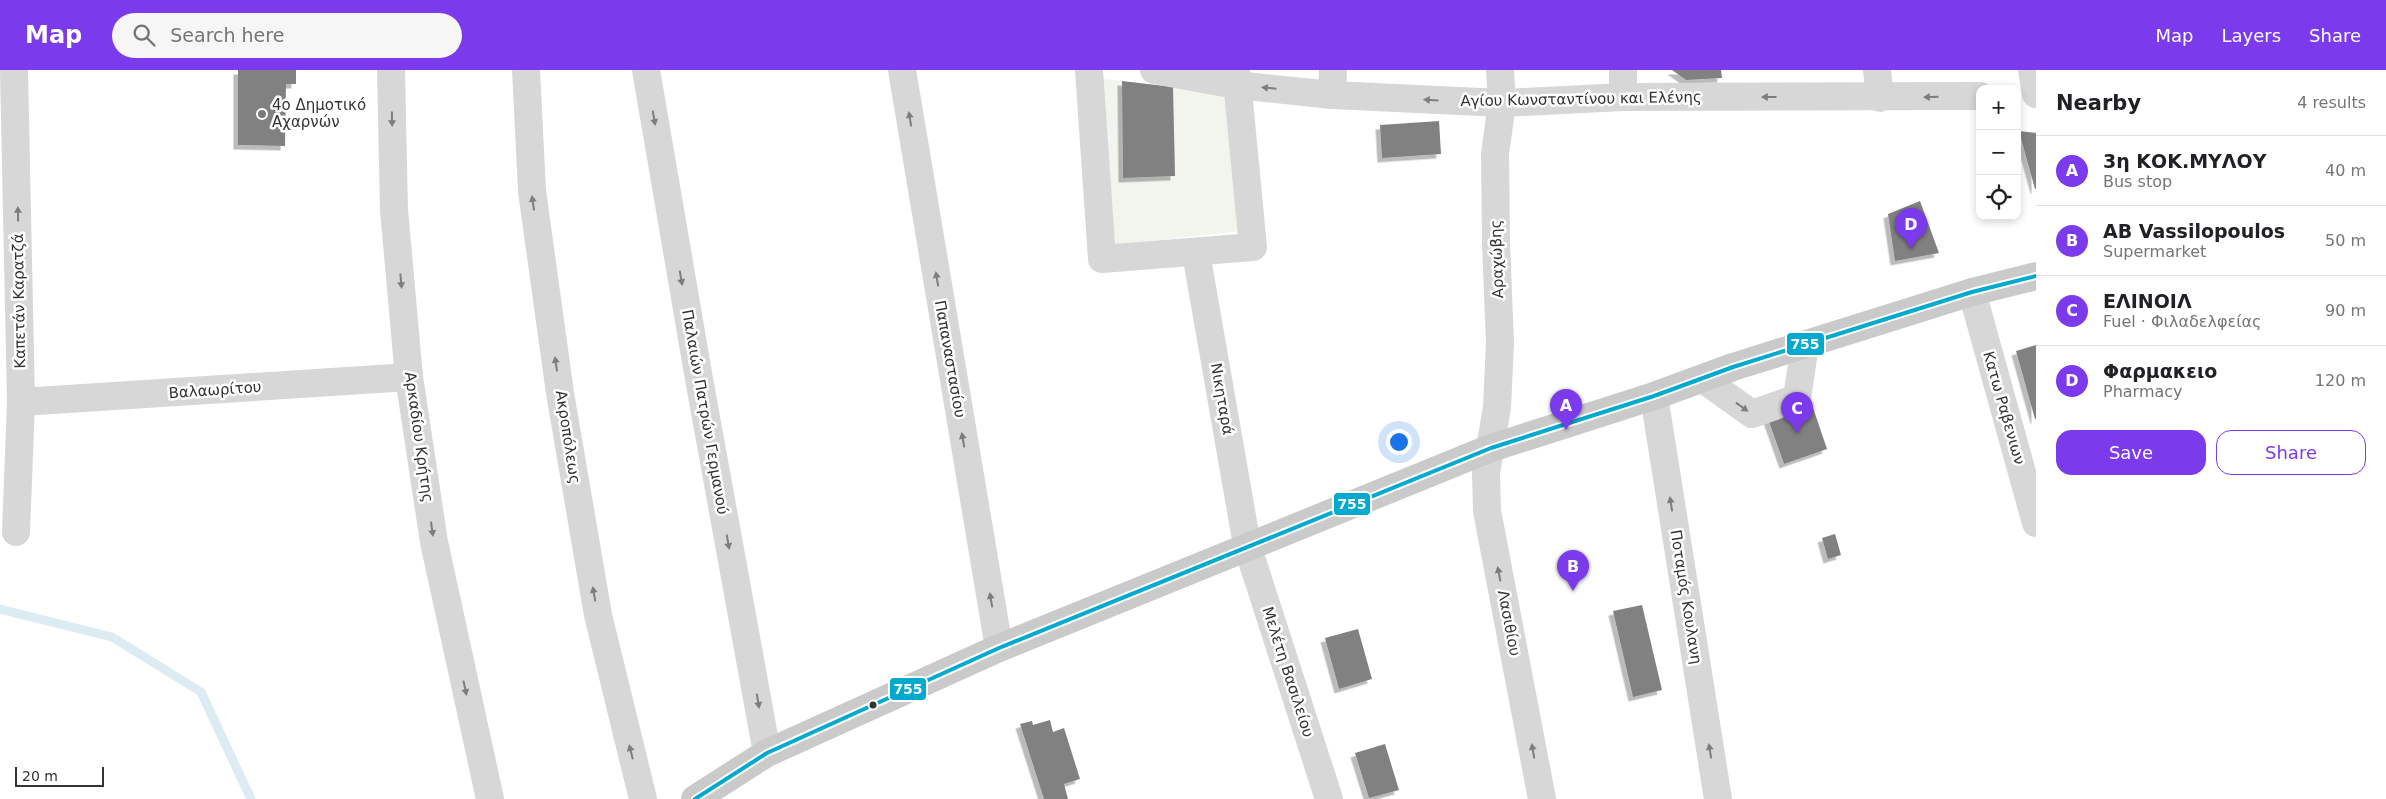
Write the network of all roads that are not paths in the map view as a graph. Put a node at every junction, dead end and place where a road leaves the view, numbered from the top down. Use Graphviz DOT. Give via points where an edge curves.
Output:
graph roads {
  1 [pos="14,70"];
  2 [pos="391,70"];
  3 [pos="526,70"];
  4 [pos="646,70"];
  5 [pos="902,70"];
  6 [pos="1089,70"];
  7 [pos="1154,70"];
  8 [pos="1500,70"];
  9 [pos="1623,70"];
  10 [pos="1876,70"];
  11 [pos="2032,70"];
  12 [pos="1236,77"];
  13 [pos="1333,83"];
  14 [pos="2036,94"];
  15 [pos="2021,95"];
  16 [pos="1976,96"];
  17 [pos="1623,97"];
  18 [pos="1880,98"];
  19 [pos="1502,104"];
  20 [pos="1196,252"];
  21 [pos="2036,276"];
  22 [pos="1972,292"];
  23 [pos="1805,345"];
  24 [pos="409,377"];
  25 [pos="1703,378"];
  26 [pos="1654,396"];
  27 [pos="21,402"];
  28 [pos="1491,448"];
  29 [pos="2036,523"];
  30 [pos="16,532"];
  31 [pos="1247,546"];
  32 [pos="999,648"];
  33 [pos="767,753"];
  34 [pos="490,799"];
  35 [pos="643,799"];
  36 [pos="694,799"];
  37 [pos="1328,799"];
  38 [pos="1542,799"];
  39 [pos="1718,799"];
  27 -- 1 [label="street, Καπετάν Καρατζά, one-way"];
  2 -- 24 [label="street, Αρκαδίου Κρήτης, one-way" via="394,210"];
  35 -- 3 [label="street, Ακροπόλεως, one-way" via="598,615 560,393 532,192"];
  4 -- 33 [label="street, Παλαιών Πατρών Γερμανού, one-way"];
  32 -- 5 [label="street, Παπαναστασίου, one-way"];
  6 -- 20 [label="street" via="1102,259"];
  7 -- 12 [label="street, Αγίου Κωνσταντίνου και Ελένης"];
  8 -- 19 [label="street, Αραχώβης"];
  9 -- 17 [label="street"];
  10 -- 18 [label="street"];
  11 -- 14 [label="street"];
  13 -- 12 [label="street, Αγίου Κωνσταντίνου και Ελένης, one-way"];
  12 -- 20 [label="street" via="1253,248"];
  19 -- 13 [label="street, Αγίου Κωνσταντίνου και Ελένης, one-way"];
  14 -- 15 [label="street"];
  16 -- 18 [label="street, Αγίου Κωνσταντίνου και Ελένης, one-way"];
  18 -- 17 [label="street, Αγίου Κωνσταντίνου και Ελένης, one-way"];
  17 -- 19 [label="street, Αγίου Κωνσταντίνου και Ελένης"];
  19 -- 28 [label="street, Αραχώβης" via="1495,154 1500,343"];
  20 -- 31 [label="street, Νικηταρά"];
  21 -- 22 [label="main road"];
  22 -- 23 [label="main road"];
  22 -- 29 [label="street, Κατω Ραβενιων"];
  23 -- 25 [label="main road"];
  25 -- 23 [label="street, one-way" via="1752,414 1797,398"];
  24 -- 27 [label="street, Βαλαωρίτου"];
  24 -- 34 [label="street, Αρκαδίου Κρήτης, one-way" via="434,542"];
  25 -- 26 [label="main road"];
  26 -- 28 [label="main road"];
  39 -- 26 [label="street, Ποταμός Κουλανη, one-way"];
  27 -- 30 [label="street, Καπετάν Καρατζά"];
  28 -- 31 [label="main road"];
  38 -- 28 [label="street, Λασιθίου, one-way" via="1487,511 1486,473"];
  31 -- 32 [label="main road"];
  31 -- 37 [label="street, Μελέτη Βασιλείου"];
  32 -- 33 [label="main road"];
  33 -- 36 [label="main road"];
}
